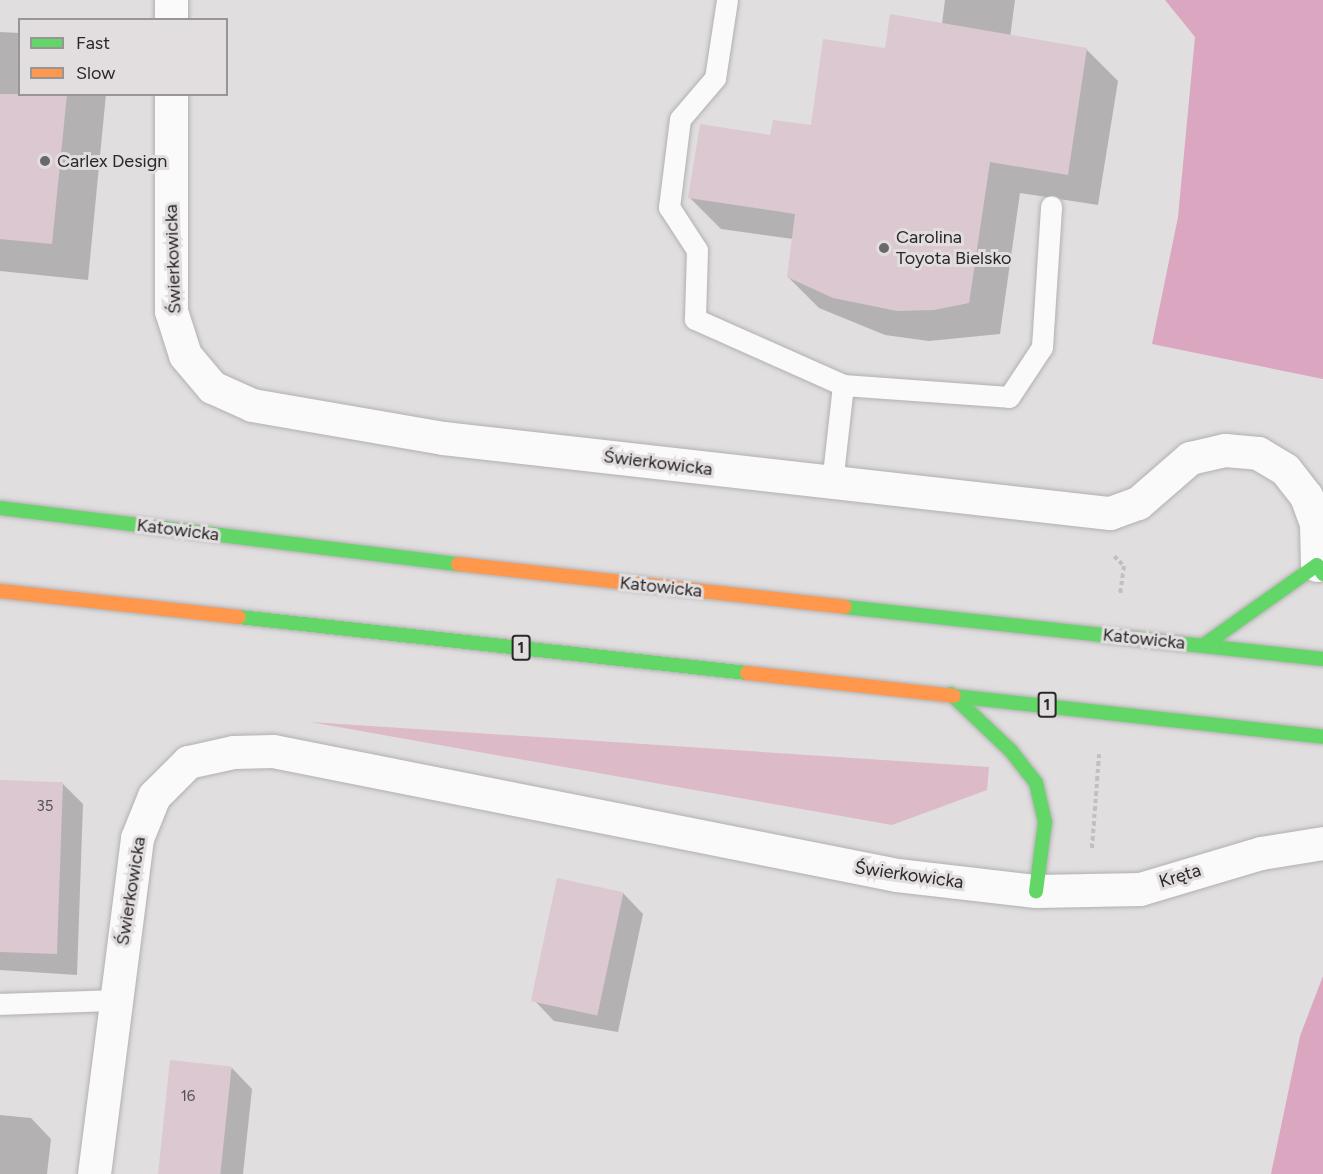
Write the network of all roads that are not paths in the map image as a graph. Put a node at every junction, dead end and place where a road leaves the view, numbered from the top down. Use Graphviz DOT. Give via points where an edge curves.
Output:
graph roads {
  1 [pos="171,0"];
  2 [pos="727,0"];
  3 [pos="171,18"];
  4 [pos="171,96"];
  5 [pos="1051,206"];
  6 [pos="843,385"];
  7 [pos="832,483"];
  8 [pos="0,508"];
  9 [pos="1320,570"];
  10 [pos="0,591"];
  11 [pos="1204,645"];
  12 [pos="1323,659"];
  13 [pos="951,694"];
  14 [pos="1323,737"];
  15 [pos="1323,843"];
  16 [pos="1036,891"];
  17 [pos="115,999"];
  18 [pos="0,1004"];
  19 [pos="94,1174"];
  1 -- 3 [label="street"];
  2 -- 6 [label="lane" via="715,78 680,119 669,207 697,250 695,319"];
  4 -- 7 [label="street, Świerkowicka" via="171,311 185,355 212,387 252,405 443,438"];
  5 -- 6 [label="lane" via="1042,347 1009,397"];
  6 -- 7 [label="lane"];
  7 -- 9 [label="street, Świerkowicka" via="1110,513 1138,503 1190,458 1225,450 1258,453 1285,468 1306,496 1316,524"];
  8 -- 11 [label="main road, Katowicka" via="446,563"];
  9 -- 11 [label="main road"];
  10 -- 13 [label="main road, 1"];
  11 -- 12 [label="main road, Katowicka"];
  13 -- 14 [label="main road, 1"];
  13 -- 16 [label="main road" via="1011,751 1036,783 1045,822"];
  15 -- 16 [label="street, Kręta" via="1261,853 1140,889"];
  16 -- 17 [label="street, Świerkowicka" via="897,875 273,751 233,752 188,762 154,796 137,838"];
  17 -- 18 [label="lane"];
  17 -- 19 [label="street, Świerkowicka"];
}
